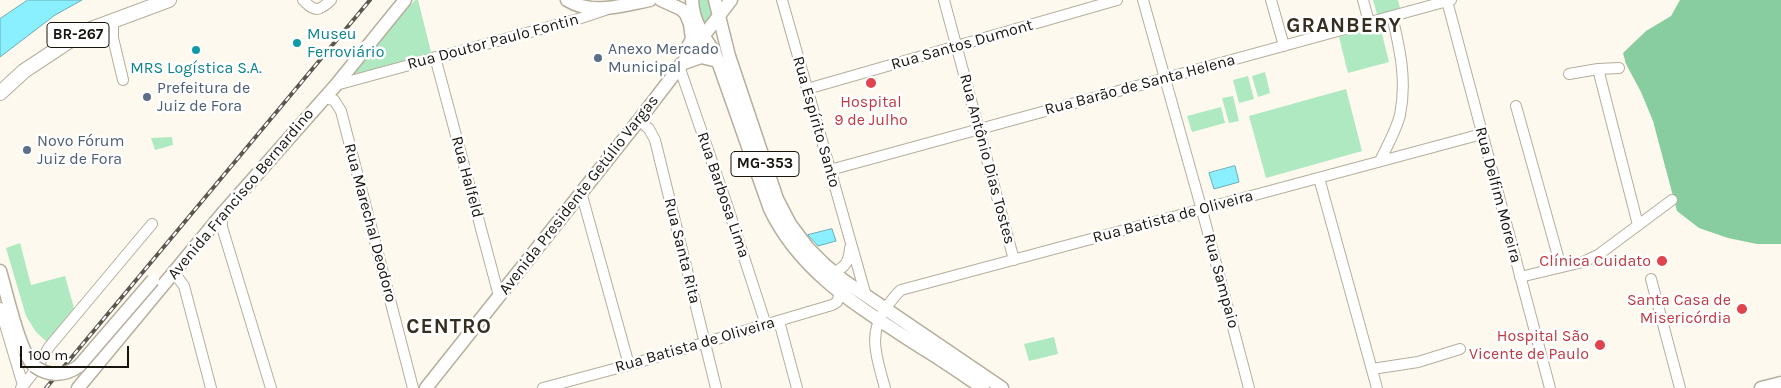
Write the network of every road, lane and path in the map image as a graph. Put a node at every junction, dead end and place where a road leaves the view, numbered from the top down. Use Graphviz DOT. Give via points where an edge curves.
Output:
graph roads {
  1 [pos="169,0"];
  2 [pos="303,0"];
  3 [pos="330,0"];
  4 [pos="405,0"];
  5 [pos="567,0"];
  6 [pos="650,0"];
  7 [pos="661,0"];
  8 [pos="692,0"];
  9 [pos="715,0"];
  10 [pos="731,0"];
  11 [pos="782,0"];
  12 [pos="944,0"];
  13 [pos="1117,0"];
  14 [pos="1143,0"];
  15 [pos="1271,0"];
  16 [pos="1363,0"];
  17 [pos="1449,1"];
  18 [pos="1432,2"];
  19 [pos="610,8"];
  20 [pos="720,15"];
  21 [pos="1392,16"];
  22 [pos="113,20"];
  23 [pos="1369,22"];
  24 [pos="703,36"];
  25 [pos="956,46"];
  26 [pos="1284,46"];
  27 [pos="435,57"];
  28 [pos="718,61"];
  29 [pos="680,65"];
  30 [pos="1619,68"];
  31 [pos="1598,69"];
  32 [pos="1569,74"];
  33 [pos="1166,78"];
  34 [pos="123,80"];
  35 [pos="336,84"];
  36 [pos="807,89"];
  37 [pos="0,93"];
  38 [pos="323,98"];
  39 [pos="1516,106"];
  40 [pos="639,120"];
  41 [pos="978,129"];
  42 [pos="1482,134"];
  43 [pos="1380,161"];
  44 [pos="830,170"];
  45 [pos="1320,178"];
  46 [pos="581,192"];
  47 [pos="1672,200"];
  48 [pos="1202,209"];
  49 [pos="222,214"];
  50 [pos="152,224"];
  51 [pos="1638,225"];
  52 [pos="850,244"];
  53 [pos="1014,260"];
  54 [pos="1561,267"];
  55 [pos="0,271"];
  56 [pos="173,271"];
  57 [pos="834,272"];
  58 [pos="1520,277"];
  59 [pos="1651,279"];
  60 [pos="840,293"];
  61 [pos="499,296"];
  62 [pos="866,296"];
  63 [pos="886,308"];
  64 [pos="1,315"];
  65 [pos="779,321"];
  66 [pos="878,321"];
  67 [pos="766,325"];
  68 [pos="704,342"];
  69 [pos="1460,349"];
  70 [pos="629,365"];
  71 [pos="1372,369"];
  72 [pos="1781,383"];
  73 [pos="22,387"];
  74 [pos="980,387"];
  75 [pos="78,388"];
  76 [pos="211,388"];
  77 [pos="271,388"];
  78 [pos="414,388"];
  79 [pos="426,388"];
  80 [pos="543,388"];
  81 [pos="716,388"];
  82 [pos="797,388"];
  83 [pos="885,388"];
  84 [pos="1002,388"];
  85 [pos="1249,388"];
  86 [pos="1377,388"];
  87 [pos="1550,388"];
  88 [pos="1680,388"];
  89 [pos="1761,388"];
  1 -- 22 [label="highway, BR-267"];
  2 -- 3 [label="street" via="316,10"];
  4 -- 35 [label="main road, Avenida Francisco Bernardino"];
  5 -- 19 [label="main road" via="580,6"];
  6 -- 19 [label="main road, Rua Doutor Paulo Fontin"];
  7 -- 29 [label="main road" via="681,9 690,24 691,42"];
  8 -- 24 [label="main road"];
  9 -- 20 [label="main road, MG-353"];
  10 -- 20 [label="main road, Avenida Presidente Getúlio Vargas"];
  11 -- 36 [label="street, Rua Espírito Santo"];
  12 -- 25 [label="street, Rua Antônio Dias Tostes"];
  13 -- 25 [label="street, Rua Santos Dumont"];
  14 -- 33 [label="street, Rua Sampaio"];
  15 -- 26 [label="street"];
  16 -- 23 [label="street"];
  17 -- 18 [label="street, Rua Barão de Santa Helena"];
  17 -- 42 [label="street, Rua Delfim Moreira"];
  18 -- 21 [label="street, Rua Barão de Santa Helena"];
  19 -- 27 [label="street, Rua Doutor Paulo Fontin"];
  20 -- 24 [label="main road, Avenida Presidente Getúlio Vargas"];
  20 -- 57 [label="main road, MG-353" via="729,56 777,199 800,237"];
  21 -- 23 [label="street, Rua Barão de Santa Helena"];
  21 -- 43 [label="street" via="1403,82 1400,115"];
  22 -- 34 [label="street" via="113,38"];
  22 -- 37 [label="highway, BR-267" via="83,32 24,71"];
  23 -- 26 [label="street, Rua Barão de Santa Helena"];
  24 -- 28 [label="main road"];
  24 -- 29 [label="main road, Avenida Presidente Getúlio Vargas"];
  25 -- 36 [label="street, Rua Santos Dumont"];
  25 -- 41 [label="street, Rua Antônio Dias Tostes"];
  26 -- 33 [label="street, Rua Barão de Santa Helena"];
  27 -- 35 [label="street, Rua Doutor Paulo Fontin"];
  27 -- 61 [label="street, Rua Halfeld"];
  28 -- 29 [label="main road" via="701,57"];
  28 -- 60 [label="main road" via="776,223 794,249"];
  29 -- 40 [label="main road, Avenida Presidente Getúlio Vargas"];
  29 -- 67 [label="street, Rua Barbosa Lima"];
  30 -- 31 [label="street"];
  31 -- 32 [label="street"];
  31 -- 51 [label="street"];
  33 -- 41 [label="street, Rua Barão de Santa Helena"];
  33 -- 48 [label="street, Rua Sampaio"];
  35 -- 38 [label="main road, Avenida Francisco Bernardino"];
  36 -- 44 [label="street, Rua Espírito Santo"];
  38 -- 49 [label="main road, Avenida Francisco Bernardino"];
  38 -- 78 [label="street, Rua Marechal Deodoro" via="334,100 341,111"];
  39 -- 54 [label="street"];
  40 -- 46 [label="main road, Avenida Presidente Getúlio Vargas"];
  40 -- 68 [label="street, Rua Santa Rita" via="650,129 655,140"];
  41 -- 44 [label="street, Rua Barão de Santa Helena"];
  41 -- 53 [label="street, Rua Antônio Dias Tostes"];
  42 -- 43 [label="street, Rua Batista de Oliveira"];
  42 -- 58 [label="street, Rua Delfim Moreira"];
  43 -- 45 [label="street, Rua Batista de Oliveira"];
  44 -- 52 [label="street, Rua Espírito Santo"];
  45 -- 48 [label="street, Rua Batista de Oliveira"];
  45 -- 71 [label="street"];
  46 -- 61 [label="main road, Avenida Presidente Getúlio Vargas"];
  46 -- 70 [label="street"];
  47 -- 51 [label="street"];
  48 -- 53 [label="street, Rua Batista de Oliveira"];
  48 -- 85 [label="street, Rua Sampaio"];
  49 -- 56 [label="main road, Avenida Francisco Bernardino"];
  49 -- 77 [label="street" via="222,227"];
  50 -- 73 [label="street" via="49,348"];
  51 -- 54 [label="street" via="1598,255"];
  52 -- 57 [label="street" via="846,265"];
  52 -- 62 [label="street, Rua Espírito Santo"];
  53 -- 63 [label="street, Rua Batista de Oliveira" via="902,290"];
  54 -- 58 [label="street"];
  55 -- 56 [label="main road, bridge" via="27,356 38,369 56,374 74,370 85,361 153,280 160,274"];
  56 -- 75 [label="main road, Avenida Francisco Bernardino"];
  56 -- 76 [label="street" via="184,286"];
  57 -- 62 [label="main road, MG-353"];
  58 -- 87 [label="street, Rua Delfim Moreira"];
  59 -- 88 [label="street"];
  60 -- 65 [label="street, Rua Batista de Oliveira" via="832,306"];
  60 -- 66 [label="main road"];
  61 -- 79 [label="main road, Avenida Presidente Getúlio Vargas"];
  62 -- 63 [label="main road, MG-353"];
  63 -- 66 [label="street, Rua Batista de Oliveira"];
  63 -- 84 [label="main road, MG-353"];
  64 -- 73 [label="street"];
  65 -- 67 [label="street, Rua Batista de Oliveira"];
  65 -- 82 [label="street"];
  66 -- 74 [label="main road"];
  66 -- 83 [label="street" via="876,352"];
  67 -- 68 [label="street, Rua Batista de Oliveira"];
  68 -- 70 [label="street, Rua Batista de Oliveira"];
  68 -- 81 [label="street, Rua Santa Rita"];
  69 -- 71 [label="street" via="1418,362"];
  70 -- 80 [label="street, Rua Batista de Oliveira"];
  71 -- 86 [label="street"];
  72 -- 89 [label="main road"];
}
